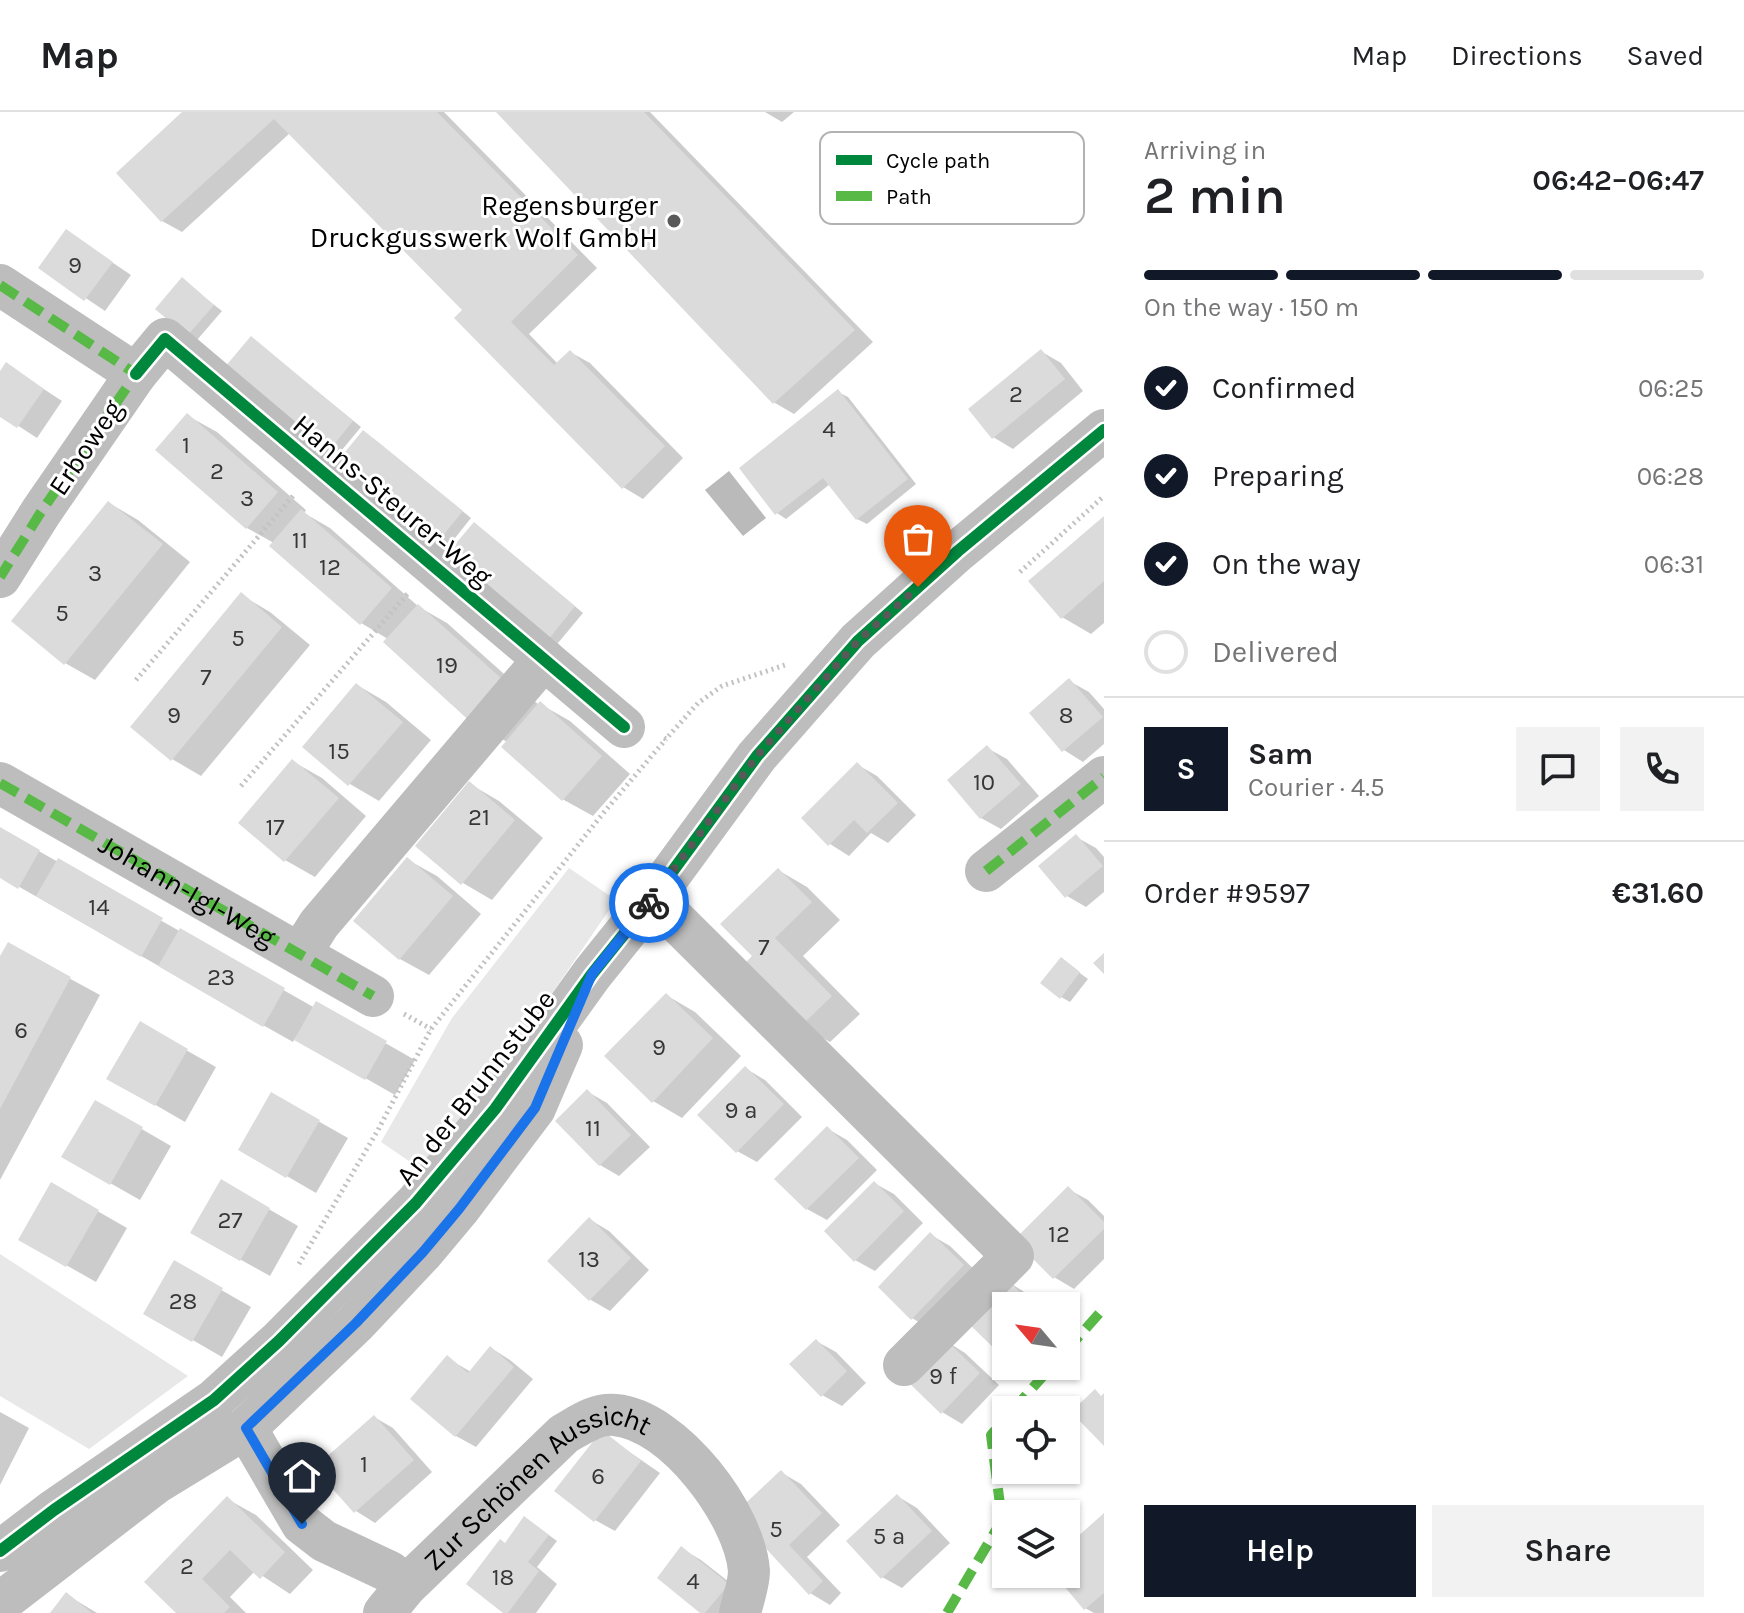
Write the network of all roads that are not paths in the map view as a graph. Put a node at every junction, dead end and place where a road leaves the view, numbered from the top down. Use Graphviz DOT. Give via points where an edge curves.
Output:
graph roads {
  1 [pos="0,285"];
  2 [pos="136,374"];
  3 [pos="1104,430"];
  4 [pos="0,577"];
  5 [pos="544,659"];
  6 [pos="624,727"];
  7 [pos="1104,777"];
  8 [pos="0,783"];
  9 [pos="986,871"];
  10 [pos="653,898"];
  11 [pos="300,954"];
  12 [pos="592,974"];
  13 [pos="373,996"];
  14 [pos="904,1365"];
  15 [pos="246,1428"];
  16 [pos="0,1551"];
  17 [pos="395,1600"];
  18 [pos="0,1603"];
  19 [pos="740,1613"];
  1 -- 2 [label="street, Erboweg"];
  2 -- 4 [label="street, Erboweg"];
  2 -- 5 [label="street, Hanns-Steurer-Weg" via="165,339"];
  3 -- 10 [label="street, An der Brunnstube" via="858,641 757,756"];
  5 -- 6 [label="street, Hanns-Steurer-Weg"];
  5 -- 11 [label="street" via="319,924"];
  7 -- 9 [label="street"];
  8 -- 11 [label="street, Johann-Igl-Weg"];
  10 -- 12 [label="street, An der Brunnstube"];
  10 -- 14 [label="street" via="1013,1256"];
  11 -- 13 [label="street, Johann-Igl-Weg"];
  12 -- 15 [label="street, An der Brunnstube" via="535,1108 459,1209 356,1323"];
  12 -- 16 [label="street, An der Brunnstube" via="495,1109 416,1203 279,1341 214,1400"];
  15 -- 17 [label="street, Zur Schönen Aussicht" via="302,1524 324,1541 390,1572"];
  15 -- 18 [label="street, An der Brunnstube" via="156,1483"];
  17 -- 19 [label="street, Zur Schönen Aussicht" via="564,1434 589,1419 615,1415 666,1436 725,1505 743,1541 749,1573"];
}
